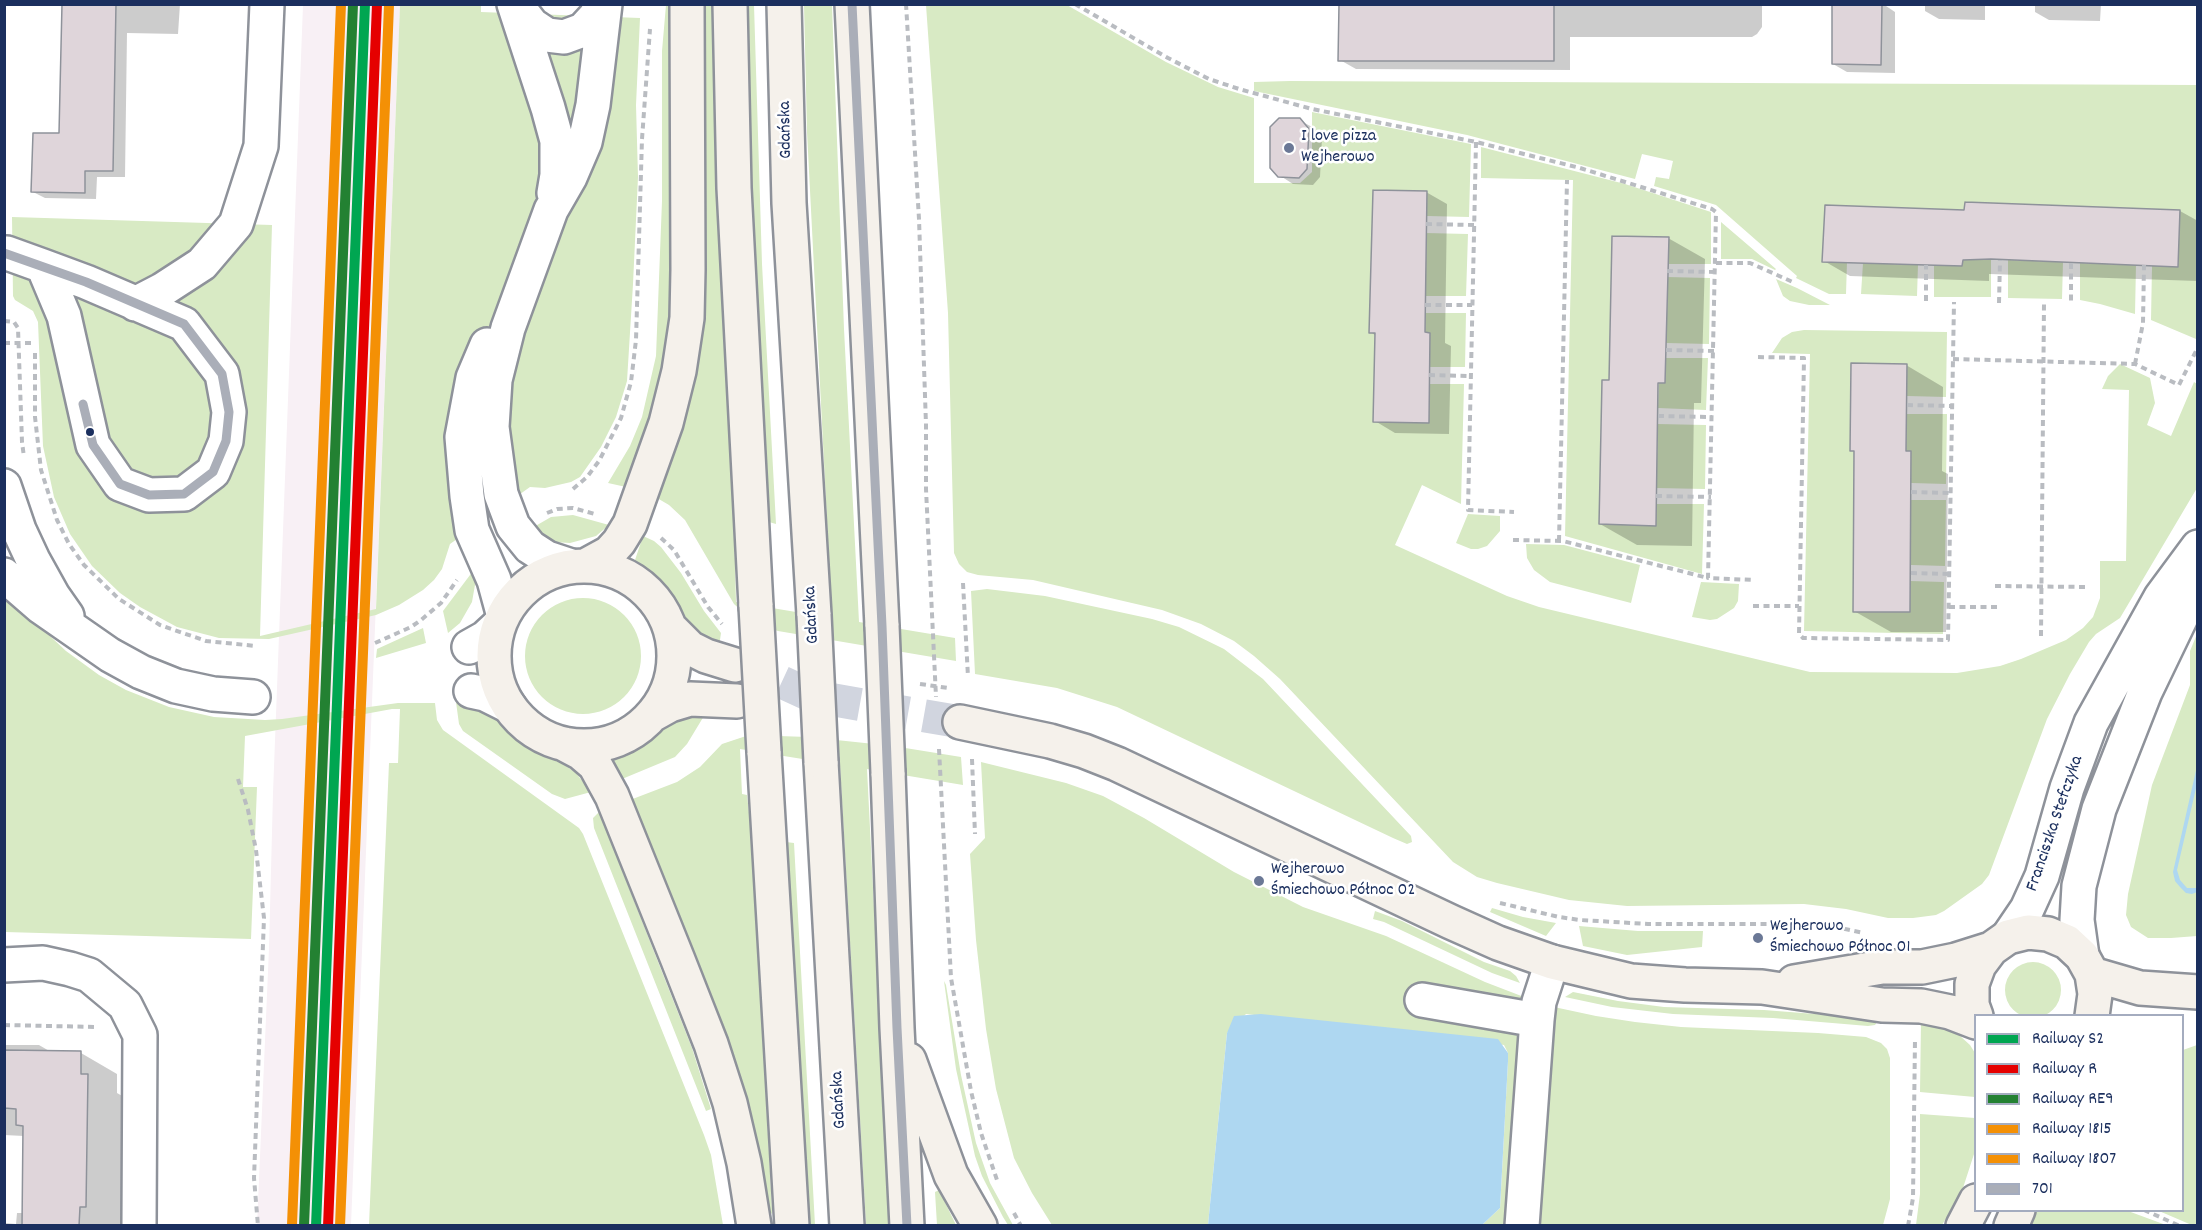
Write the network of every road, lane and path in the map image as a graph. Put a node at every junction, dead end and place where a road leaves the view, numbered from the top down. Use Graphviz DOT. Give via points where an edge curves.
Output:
graph roads {
  1 [pos="267,4"];
  2 [pos="515,4"];
  3 [pos="603,4"];
  4 [pos="687,4"];
  5 [pos="730,4"];
  6 [pos="784,4"];
  7 [pos="852,4"];
  8 [pos="906,4"];
  9 [pos="1075,4"];
  10 [pos="650,27"];
  11 [pos="1476,142"];
  12 [pos="1567,180"];
  13 [pos="551,210"];
  14 [pos="1426,224"];
  15 [pos="1474,225"];
  16 [pos="4,253"];
  17 [pos="2000,260"];
  18 [pos="1716,263"];
  19 [pos="2071,263"];
  20 [pos="1926,265"];
  21 [pos="43,266"];
  22 [pos="2144,266"];
  23 [pos="1667,271"];
  24 [pos="1715,272"];
  25 [pos="525,279"];
  26 [pos="1795,283"];
  27 [pos="1926,302"];
  28 [pos="1954,302"];
  29 [pos="2000,303"];
  30 [pos="2044,303"];
  31 [pos="135,304"];
  32 [pos="1425,304"];
  33 [pos="2071,304"];
  34 [pos="1472,305"];
  35 [pos="4,321"];
  36 [pos="4,343"];
  37 [pos="19,343"];
  38 [pos="2198,347"];
  39 [pos="1666,350"];
  40 [pos="1714,351"];
  41 [pos="1758,357"];
  42 [pos="1953,359"];
  43 [pos="2044,361"];
  44 [pos="2135,364"];
  45 [pos="1429,375"];
  46 [pos="1471,376"];
  47 [pos="1907,405"];
  48 [pos="1952,406"];
  49 [pos="1658,416"];
  50 [pos="1712,417"];
  51 [pos="15,474"];
  52 [pos="573,489"];
  53 [pos="1911,492"];
  54 [pos="1951,493"];
  55 [pos="1656,496"];
  56 [pos="1710,497"];
  57 [pos="1514,512"];
  58 [pos="1513,540"];
  59 [pos="1559,541"];
  60 [pos="2198,547"];
  61 [pos="579,565"];
  62 [pos="2198,567"];
  63 [pos="1911,573"];
  64 [pos="1950,574"];
  65 [pos="4,575"];
  66 [pos="1708,578"];
  67 [pos="1754,580"];
  68 [pos="963,583"];
  69 [pos="1995,586"];
  70 [pos="2041,586"];
  71 [pos="2087,587"];
  72 [pos="1753,606"];
  73 [pos="1798,606"];
  74 [pos="1949,608"];
  75 [pos="2000,608"];
  76 [pos="501,619"];
  77 [pos="671,629"];
  78 [pos="933,635"];
  79 [pos="82,636"];
  80 [pos="2041,636"];
  81 [pos="256,646"];
  82 [pos="469,646"];
  83 [pos="735,665"];
  84 [pos="968,677"];
  85 [pos="914,683"];
  86 [pos="958,690"];
  87 [pos="471,692"];
  88 [pos="253,697"];
  89 [pos="737,701"];
  90 [pos="509,706"];
  91 [pos="2099,708"];
  92 [pos="652,715"];
  93 [pos="960,722"];
  94 [pos="2132,723"];
  95 [pos="564,744"];
  96 [pos="971,755"];
  97 [pos="238,779"];
  98 [pos="941,781"];
  99 [pos="975,834"];
  100 [pos="1494,902"];
  101 [pos="1870,935"];
  102 [pos="1999,943"];
  103 [pos="1552,962"];
  104 [pos="4,965"];
  105 [pos="2087,965"];
  106 [pos="1762,987"];
  107 [pos="2198,992"];
  108 [pos="1422,999"];
  109 [pos="2198,1006"];
  110 [pos="1975,1014"];
  111 [pos="2092,1014"];
  112 [pos="2184,1015"];
  113 [pos="1537,1020"];
  114 [pos="1974,1021"];
  115 [pos="4,1025"];
  116 [pos="94,1026"];
  117 [pos="897,1028"];
  118 [pos="1001,1188"];
  119 [pos="1974,1205"];
  120 [pos="1011,1208"];
  121 [pos="2017,1212"];
  122 [pos="2148,1212"];
  123 [pos="139,1226"];
  124 [pos="258,1226"];
  125 [pos="754,1226"];
  126 [pos="792,1226"];
  127 [pos="847,1226"];
  128 [pos="908,1226"];
  129 [pos="980,1226"];
  130 [pos="1021,1226"];
  131 [pos="1522,1226"];
  132 [pos="1963,1226"];
  133 [pos="2011,1226"];
  134 [pos="2180,1226"];
  1 -- 31 [label="street" via="261,146 236,224 202,264"];
  2 -- 3 [label="street" via="532,25 547,35 564,37 583,30"];
  2 -- 13 [label="street" via="557,141"];
  3 -- 13 [label="street" via="593,105 585,142"];
  4 -- 61 [label="main road" via="688,270 680,371 630,524 609,553"];
  5 -- 126 [label="main road, bridge" via="734,188"];
  6 -- 127 [label="main road, Gdańska, bridge" via="789,203"];
  7 -- 117 [label="main road, bridge"];
  8 -- 78 [label="path" via="918,196"];
  9 -- 11 [label="path" via="1167,58 1239,89 1312,109"];
  10 -- 52 [label="path" via="631,382 621,418 598,461"];
  11 -- 15 [label="path"];
  11 -- 18 [label="path" via="1712,208 1716,212"];
  12 -- 59 [label="path"];
  13 -- 25 [label="street"];
  14 -- 15 [label="path"];
  15 -- 34 [label="path"];
  16 -- 21 [label="street"];
  17 -- 29 [label="path"];
  18 -- 24 [label="path"];
  18 -- 26 [label="path" via="1749,263"];
  19 -- 33 [label="path"];
  20 -- 27 [label="path"];
  21 -- 31 [label="street"];
  21 -- 31 [label="street" via="64,316 93,445 120,484 149,495 184,494 213,472 226,441 229,412 222,374 184,324"];
  22 -- 44 [label="path" via="2143,323"];
  23 -- 24 [label="path"];
  24 -- 40 [label="path"];
  25 -- 61 [label="street" via="495,380 492,427 501,494 508,516 530,547 547,558"];
  25 -- 76 [label="street" via="496,324 473,378 462,437 472,530 494,580"];
  28 -- 42 [label="path"];
  30 -- 43 [label="path"];
  32 -- 34 [label="path"];
  34 -- 46 [label="path"];
  35 -- 37 [label="path" via="16,324"];
  36 -- 37 [label="path"];
  37 -- 51 [label="path" via="22,442"];
  37 -- 81 [label="path" via="34,343 37,443 47,495 69,544 84,565 119,599 160,625 206,641"];
  38 -- 44 [label="path" via="2179,385"];
  39 -- 40 [label="path"];
  40 -- 50 [label="path"];
  41 -- 73 [label="path" via="1804,358"];
  42 -- 43 [label="path"];
  42 -- 48 [label="path"];
  43 -- 44 [label="path"];
  43 -- 70 [label="path"];
  45 -- 46 [label="path"];
  46 -- 57 [label="path" via="1468,510"];
  47 -- 48 [label="path"];
  48 -- 54 [label="path"];
  49 -- 50 [label="path"];
  50 -- 56 [label="path"];
  51 -- 79 [label="street" via="19,530 53,596"];
  53 -- 54 [label="path"];
  54 -- 64 [label="path"];
  55 -- 56 [label="path"];
  56 -- 66 [label="path"];
  58 -- 59 [label="path"];
  59 -- 66 [label="path"];
  60 -- 91 [label="street, Franciszka Stefczyka" via="2161,597"];
  61 -- 76 [label="main road" via="544,574 520,590"];
  61 -- 77 [label="main road" via="609,568 629,577 661,608"];
  62 -- 94 [label="street, Franciszka Stefczyka" via="2183,613"];
  63 -- 64 [label="path"];
  64 -- 74 [label="path"];
  65 -- 79 [label="street"];
  66 -- 67 [label="path"];
  68 -- 84 [label="path"];
  69 -- 70 [label="path"];
  70 -- 71 [label="path"];
  70 -- 80 [label="path"];
  72 -- 73 [label="path"];
  73 -- 74 [label="path" via="1798,633 1803,638 1948,640"];
  74 -- 75 [label="path"];
  76 -- 82 [label="street" via="484,638"];
  76 -- 90 [label="main road" via="493,646 494,668"];
  77 -- 83 [label="main road" via="690,648"];
  77 -- 92 [label="main road" via="672,674 665,696"];
  79 -- 88 [label="street" via="110,656 176,686"];
  85 -- 86 [label="path"];
  87 -- 90 [label="street"];
  89 -- 92 [label="main road" via="690,699"];
  90 -- 95 [label="main road" via="524,724 543,737"];
  91 -- 94 [label="street"];
  91 -- 102 [label="street, Franciszka Stefczyka" via="2067,788 2042,876 2027,909"];
  92 -- 95 [label="main road" via="635,731 613,742"];
  93 -- 103 [label="main road" via="1050,741 1117,764 1460,926"];
  94 -- 105 [label="street, Franciszka Stefczyka" via="2099,809 2079,886 2077,920"];
  95 -- 125 [label="main road" via="595,765 612,796 682,970 730,1103"];
  96 -- 99 [label="path"];
  97 -- 124 [label="path" via="256,850 264,918 254,1178"];
  98 -- 118 [label="path" via="951,978 976,1112"];
  100 -- 101 [label="path" via="1580,920 1822,924"];
  102 -- 105 [label="main road" via="2028,932 2048,934 2067,942"];
  102 -- 106 [label="main road" via="1956,960 1922,967 1882,967"];
  102 -- 110 [label="main road" via="1979,965 1972,984"];
  103 -- 106 [label="main road" via="1631,981"];
  103 -- 113 [label="street"];
  104 -- 123 [label="street" via="43,963 89,975 125,1005 140,1035"];
  105 -- 107 [label="main road" via="2140,988"];
  105 -- 111 [label="main road" via="2095,994"];
  106 -- 114 [label="main road" via="1882,1005 1922,1006 1950,1011"];
  108 -- 113 [label="street"];
  109 -- 112 [label="main road"];
  113 -- 131 [label="street"];
  115 -- 116 [label="path"];
  117 -- 128 [label="main road"];
  117 -- 129 [label="main road" via="951,1175"];
  119 -- 132 [label="main road"];
  120 -- 130 [label="path"];
  121 -- 133 [label="main road"];
  122 -- 134 [label="path"];
}
